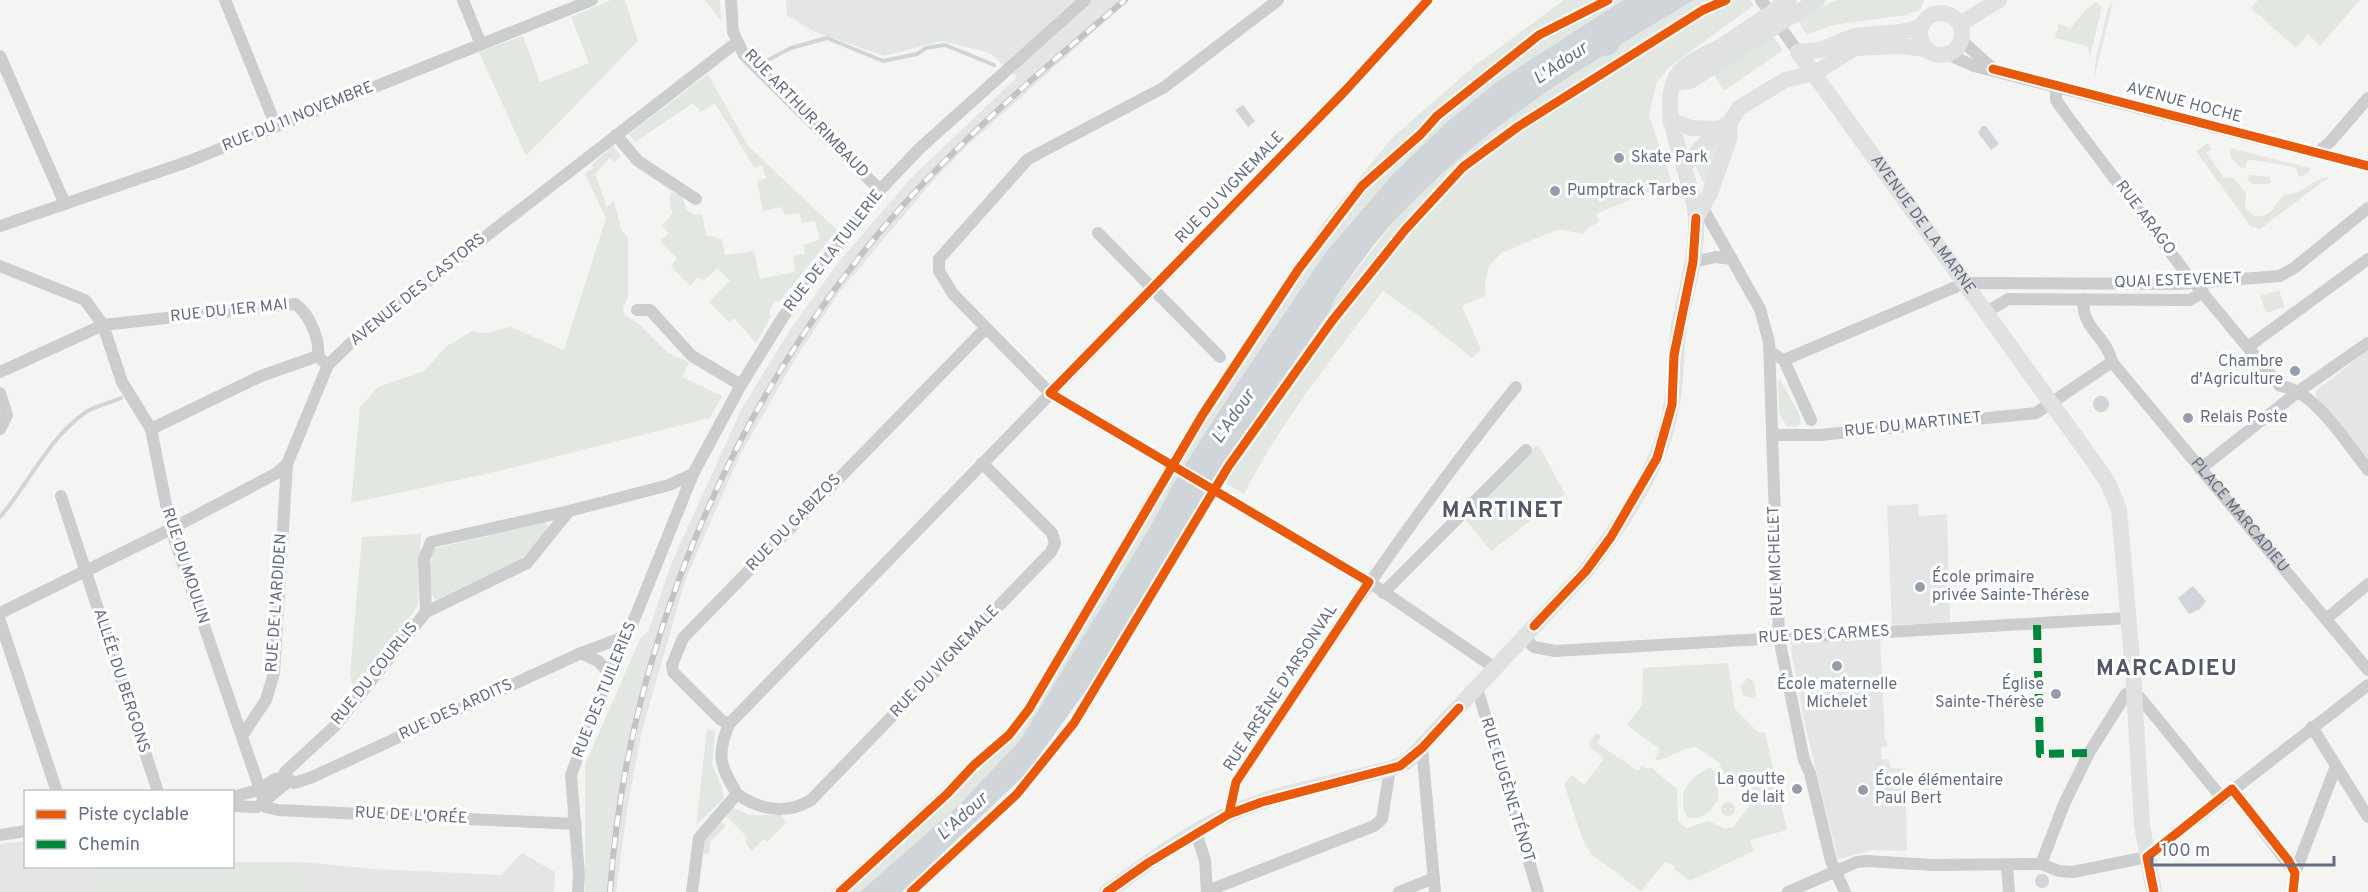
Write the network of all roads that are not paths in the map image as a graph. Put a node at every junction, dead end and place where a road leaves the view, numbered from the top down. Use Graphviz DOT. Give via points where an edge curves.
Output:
graph roads {
  1 [pos="225,0"];
  2 [pos="463,0"];
  3 [pos="592,0"];
  4 [pos="731,0"];
  5 [pos="1085,0"];
  6 [pos="1278,0"];
  7 [pos="1428,0"];
  8 [pos="1761,0"];
  9 [pos="1817,0"];
  10 [pos="1930,0"];
  11 [pos="1981,0"];
  12 [pos="1999,0"];
  13 [pos="1787,1"];
  14 [pos="1956,18"];
  15 [pos="1925,22"];
  16 [pos="480,42"];
  17 [pos="737,42"];
  18 [pos="1796,49"];
  19 [pos="1926,49"];
  20 [pos="1947,54"];
  21 [pos="0,56"];
  22 [pos="1993,69"];
  23 [pos="1815,73"];
  24 [pos="1785,80"];
  25 [pos="1675,83"];
  26 [pos="2056,85"];
  27 [pos="2368,98"];
  28 [pos="1670,120"];
  29 [pos="1724,125"];
  30 [pos="276,126"];
  31 [pos="616,135"];
  32 [pos="2317,153"];
  33 [pos="1685,165"];
  34 [pos="2368,166"];
  35 [pos="880,190"];
  36 [pos="696,199"];
  37 [pos="65,204"];
  38 [pos="2368,208"];
  39 [pos="1699,213"];
  40 [pos="0,226"];
  41 [pos="1098,233"];
  42 [pos="1732,259"];
  43 [pos="2368,259"];
  44 [pos="1693,262"];
  45 [pos="0,266"];
  46 [pos="2193,281"];
  47 [pos="1965,283"];
  48 [pos="1154,288"];
  49 [pos="2203,292"];
  50 [pos="2083,299"];
  51 [pos="637,310"];
  52 [pos="1987,312"];
  53 [pos="103,325"];
  54 [pos="985,329"];
  55 [pos="2368,343"];
  56 [pos="2248,347"];
  57 [pos="1770,352"];
  58 [pos="318,356"];
  59 [pos="1220,357"];
  60 [pos="1784,360"];
  61 [pos="2112,362"];
  62 [pos="328,365"];
  63 [pos="0,372"];
  64 [pos="741,385"];
  65 [pos="1516,387"];
  66 [pos="2298,391"];
  67 [pos="0,393"];
  68 [pos="1050,393"];
  69 [pos="2051,404"];
  70 [pos="1810,420"];
  71 [pos="0,429"];
  72 [pos="151,429"];
  73 [pos="1772,435"];
  74 [pos="1526,450"];
  75 [pos="982,463"];
  76 [pos="287,464"];
  77 [pos="2200,469"];
  78 [pos="2368,470"];
  79 [pos="693,474"];
  80 [pos="61,496"];
  81 [pos="568,511"];
  82 [pos="171,529"];
  83 [pos="658,558"];
  84 [pos="85,571"];
  85 [pos="1369,582"];
  86 [pos="2368,585"];
  87 [pos="1383,593"];
  88 [pos="426,612"];
  89 [pos="0,613"];
  90 [pos="2129,618"];
  91 [pos="2326,619"];
  92 [pos="0,621"];
  93 [pos="624,637"];
  94 [pos="1524,637"];
  95 [pos="1779,638"];
  96 [pos="581,653"];
  97 [pos="1495,668"];
  98 [pos="2368,670"];
  99 [pos="609,673"];
  100 [pos="2368,684"];
  101 [pos="1477,688"];
  102 [pos="2134,692"];
  103 [pos="729,724"];
  104 [pos="2312,727"];
  105 [pos="242,735"];
  106 [pos="1422,748"];
  107 [pos="2336,766"];
  108 [pos="1390,770"];
  109 [pos="288,779"];
  110 [pos="2232,789"];
  111 [pos="56,790"];
  112 [pos="157,790"];
  113 [pos="259,790"];
  114 [pos="737,794"];
  115 [pos="234,796"];
  116 [pos="2221,797"];
  117 [pos="263,802"];
  118 [pos="234,806"];
  119 [pos="1229,814"];
  120 [pos="2368,817"];
  121 [pos="576,824"];
  122 [pos="24,831"];
  123 [pos="1196,832"];
  124 [pos="0,836"];
  125 [pos="2147,857"];
  126 [pos="2040,864"];
  127 [pos="2007,865"];
  128 [pos="1835,872"];
  129 [pos="2295,873"];
  130 [pos="1434,878"];
  131 [pos="1207,891"];
  132 [pos="578,892"];
  133 [pos="692,892"];
  134 [pos="1107,892"];
  135 [pos="1399,892"];
  136 [pos="1436,892"];
  137 [pos="1538,892"];
  138 [pos="1788,892"];
  139 [pos="1845,892"];
  140 [pos="2009,892"];
  141 [pos="2154,892"];
  142 [pos="2293,892"];
  1 -- 30 [label="street"];
  2 -- 16 [label="street"];
  3 -- 16 [label="street, RUE DU 11 NOVEMBRE"];
  4 -- 17 [label="street, RUE ARTHUR RIMBAUD"];
  5 -- 35 [label="street, RUE DE LA TUILERIE" via="920,148"];
  6 -- 54 [label="street" via="1163,88 1028,159 939,259 939,271 952,294"];
  7 -- 48 [label="street, RUE DU VIGNEMALE"];
  8 -- 18 [label="street"];
  9 -- 25 [label="main road" via="1690,81"];
  10 -- 15 [label="main road"];
  11 -- 14 [label="main road"];
  12 -- 14 [label="main road"];
  13 -- 25 [label="main road" via="1681,70"];
  14 -- 15 [label="main road" via="1938,13"];
  14 -- 20 [label="main road" via="1958,46"];
  14 -- 22 [label="street, AVENUE HOCHE"];
  15 -- 18 [label="main road" via="1900,32 1854,36 1820,50"];
  15 -- 19 [label="main road" via="1920,38"];
  16 -- 30 [label="street, RUE DU 11 NOVEMBRE"];
  17 -- 31 [label="street, AVENUE DES CASTORS"];
  17 -- 35 [label="street, RUE ARTHUR RIMBAUD" via="744,55"];
  18 -- 23 [label="main road, AVENUE DE LA MARNE"];
  18 -- 24 [label="main road"];
  19 -- 20 [label="main road" via="1938,55"];
  19 -- 23 [label="main road" via="1855,48"];
  20 -- 22 [label="street, AVENUE HOCHE"];
  21 -- 37 [label="street"];
  22 -- 26 [label="street, AVENUE HOCHE"];
  23 -- 24 [label="main road"];
  23 -- 47 [label="main road, AVENUE DE LA MARNE"];
  24 -- 29 [label="main road" via="1739,108"];
  25 -- 28 [label="main road" via="1669,99"];
  26 -- 32 [label="street, AVENUE HOCHE"];
  26 -- 46 [label="street, RUE ARAGO" via="2056,100 2065,113"];
  27 -- 32 [label="street"];
  28 -- 29 [label="main road" via="1691,128"];
  28 -- 33 [label="main road"];
  29 -- 33 [label="main road"];
  29 -- 39 [label="main road" via="1729,139"];
  30 -- 37 [label="street, RUE DU 11 NOVEMBRE"];
  31 -- 36 [label="street" via="639,161"];
  31 -- 62 [label="street, AVENUE DES CASTORS" via="361,333"];
  32 -- 34 [label="street, AVENUE HOCHE"];
  33 -- 39 [label="main road"];
  35 -- 64 [label="street, RUE DE LA TUILERIE" via="783,317"];
  37 -- 40 [label="street, RUE DU 11 NOVEMBRE"];
  38 -- 46 [label="street, QUAI ESTEVENET" via="2280,276"];
  39 -- 42 [label="street, RUE MICHELET"];
  39 -- 44 [label="main road"];
  41 -- 48 [label="street"];
  42 -- 44 [label="street" via="1716,257"];
  42 -- 57 [label="street, RUE MICHELET" via="1760,309"];
  43 -- 56 [label="street"];
  44 -- 94 [label="main road" via="1674,355 1672,405 1657,458 1586,572"];
  45 -- 53 [label="street, RUE DU MOULIN" via="85,300"];
  46 -- 47 [label="street, QUAI ESTEVENET"];
  46 -- 49 [label="street, RUE ARAGO"];
  47 -- 52 [label="main road, AVENUE DE LA MARNE"];
  47 -- 60 [label="street"];
  48 -- 59 [label="street"];
  48 -- 68 [label="street, RUE DU VIGNEMALE"];
  49 -- 50 [label="street, QUAI ESTEVENET" via="2190,300"];
  49 -- 56 [label="street, RUE ARAGO"];
  50 -- 52 [label="street, QUAI ESTEVENET" via="2008,299"];
  50 -- 61 [label="street, PLACE MARCADIEU" via="2082,315 2110,353"];
  51 -- 64 [label="street" via="650,310 692,356"];
  52 -- 69 [label="main road, AVENUE DE LA MARNE"];
  53 -- 58 [label="street, RUE DU 1ER MAI" via="296,304 303,310 319,345"];
  53 -- 63 [label="street"];
  53 -- 72 [label="street, RUE DU MOULIN" via="122,382"];
  54 -- 68 [label="street"];
  54 -- 103 [label="street, RUE DU GABIZOS" via="682,638 673,672"];
  55 -- 66 [label="street"];
  56 -- 66 [label="street, RUE ARAGO" via="2280,386"];
  57 -- 60 [label="street"];
  57 -- 73 [label="street, RUE MICHELET"];
  58 -- 62 [label="street"];
  58 -- 72 [label="street" via="261,376"];
  60 -- 70 [label="street"];
  61 -- 69 [label="street"];
  61 -- 77 [label="street, PLACE MARCADIEU"];
  62 -- 76 [label="street, AVENUE DES CASTORS"];
  64 -- 79 [label="street, RUE DE LA TUILERIE"];
  65 -- 85 [label="street, RUE ARSÈNE D'ARSONVAL" via="1455,462"];
  66 -- 77 [label="street"];
  66 -- 78 [label="street, RUE ARAGO" via="2313,402"];
  67 -- 71 [label="street" via="7,415"];
  68 -- 75 [label="street, RUE DU VIGNEMALE"];
  68 -- 85 [label="street"];
  69 -- 73 [label="street, RUE DU MARTINET" via="2036,412 1820,435"];
  69 -- 90 [label="main road" via="2107,481 2119,509"];
  72 -- 82 [label="street, RUE DU MOULIN"];
  73 -- 95 [label="street, RUE MICHELET"];
  74 -- 87 [label="street"];
  75 -- 103 [label="street, RUE DU VIGNEMALE"];
  75 -- 114 [label="street, RUE DU VIGNEMALE" via="1052,533 1055,543 1051,552 811,800 799,807 777,809 761,807"];
  76 -- 82 [label="street"];
  76 -- 105 [label="street, RUE DE L'ARDIDEN" via="274,673 266,700"];
  77 -- 91 [label="street, PLACE MARCADIEU"];
  79 -- 81 [label="street" via="669,485"];
  79 -- 83 [label="street, RUE DE LA TUILERIE"];
  80 -- 84 [label="street, ALLÉE DU BERGONS"];
  81 -- 88 [label="street, RUE DU COURLIS" via="527,563"];
  81 -- 88 [label="street" via="431,542 424,559"];
  82 -- 84 [label="street"];
  82 -- 105 [label="street, RUE DU MOULIN"];
  83 -- 93 [label="street, RUE DES TUILERIES"];
  84 -- 89 [label="street"];
  84 -- 112 [label="street, ALLÉE DU BERGONS"];
  85 -- 87 [label="street"];
  85 -- 119 [label="street, RUE ARSÈNE D'ARSONVAL" via="1236,782"];
  86 -- 91 [label="street"];
  87 -- 97 [label="street"];
  88 -- 109 [label="street, RUE DU COURLIS" via="334,726 285,772"];
  90 -- 95 [label="street, RUE DES CARMES"];
  90 -- 102 [label="main road"];
  91 -- 98 [label="street, PLACE MARCADIEU"];
  92 -- 111 [label="street"];
  93 -- 96 [label="street, RUE DES ARDITS"];
  93 -- 99 [label="street, RUE DES TUILERIES"];
  94 -- 95 [label="street, RUE DES CARMES" via="1534,647 1555,651"];
  94 -- 97 [label="main road"];
  95 -- 128 [label="street, RUE MICHELET" via="1804,760"];
  96 -- 99 [label="street" via="598,661"];
  96 -- 109 [label="street, RUE DES ARDITS" via="310,778 294,783"];
  97 -- 101 [label="main road"];
  99 -- 121 [label="street, RUE DES TUILERIES" via="571,775"];
  100 -- 104 [label="street"];
  101 -- 106 [label="main road"];
  101 -- 137 [label="street, RUE EUGÈNE TÉNOT"];
  102 -- 116 [label="street"];
  102 -- 125 [label="main road"];
  102 -- 126 [label="street" via="2127,694 2084,763"];
  103 -- 114 [label="street, RUE DU VIGNEMALE" via="720,757"];
  104 -- 107 [label="street"];
  104 -- 110 [label="street"];
  105 -- 113 [label="street, RUE DU MOULIN"];
  106 -- 108 [label="main road"];
  106 -- 130 [label="street"];
  107 -- 120 [label="street"];
  107 -- 129 [label="street"];
  108 -- 119 [label="main road"];
  108 -- 131 [label="street" via="1382,819 1374,826"];
  109 -- 113 [label="street, RUE DES ARDITS" via="275,779"];
  109 -- 117 [label="street, RUE DES ARDITS"];
  110 -- 116 [label="street"];
  110 -- 129 [label="street"];
  113 -- 115 [label="street, RUE DES ARDITS"];
  113 -- 117 [label="street"];
  114 -- 133 [label="street" via="699,838"];
  116 -- 125 [label="street"];
  117 -- 118 [label="street" via="257,807"];
  117 -- 121 [label="street, RUE DE L'ORÉE" via="278,810"];
  119 -- 123 [label="main road"];
  121 -- 132 [label="street, RUE DES TUILERIES"];
  122 -- 124 [label="street"];
  123 -- 131 [label="street" via="1205,860"];
  123 -- 134 [label="main road"];
  125 -- 126 [label="street" via="2073,872"];
  125 -- 141 [label="main road"];
  126 -- 127 [label="street"];
  127 -- 128 [label="street" via="1867,861"];
  127 -- 140 [label="street"];
  128 -- 138 [label="street"];
  128 -- 139 [label="street, RUE MICHELET"];
  129 -- 142 [label="street"];
  130 -- 135 [label="street"];
  130 -- 136 [label="street"];
}
